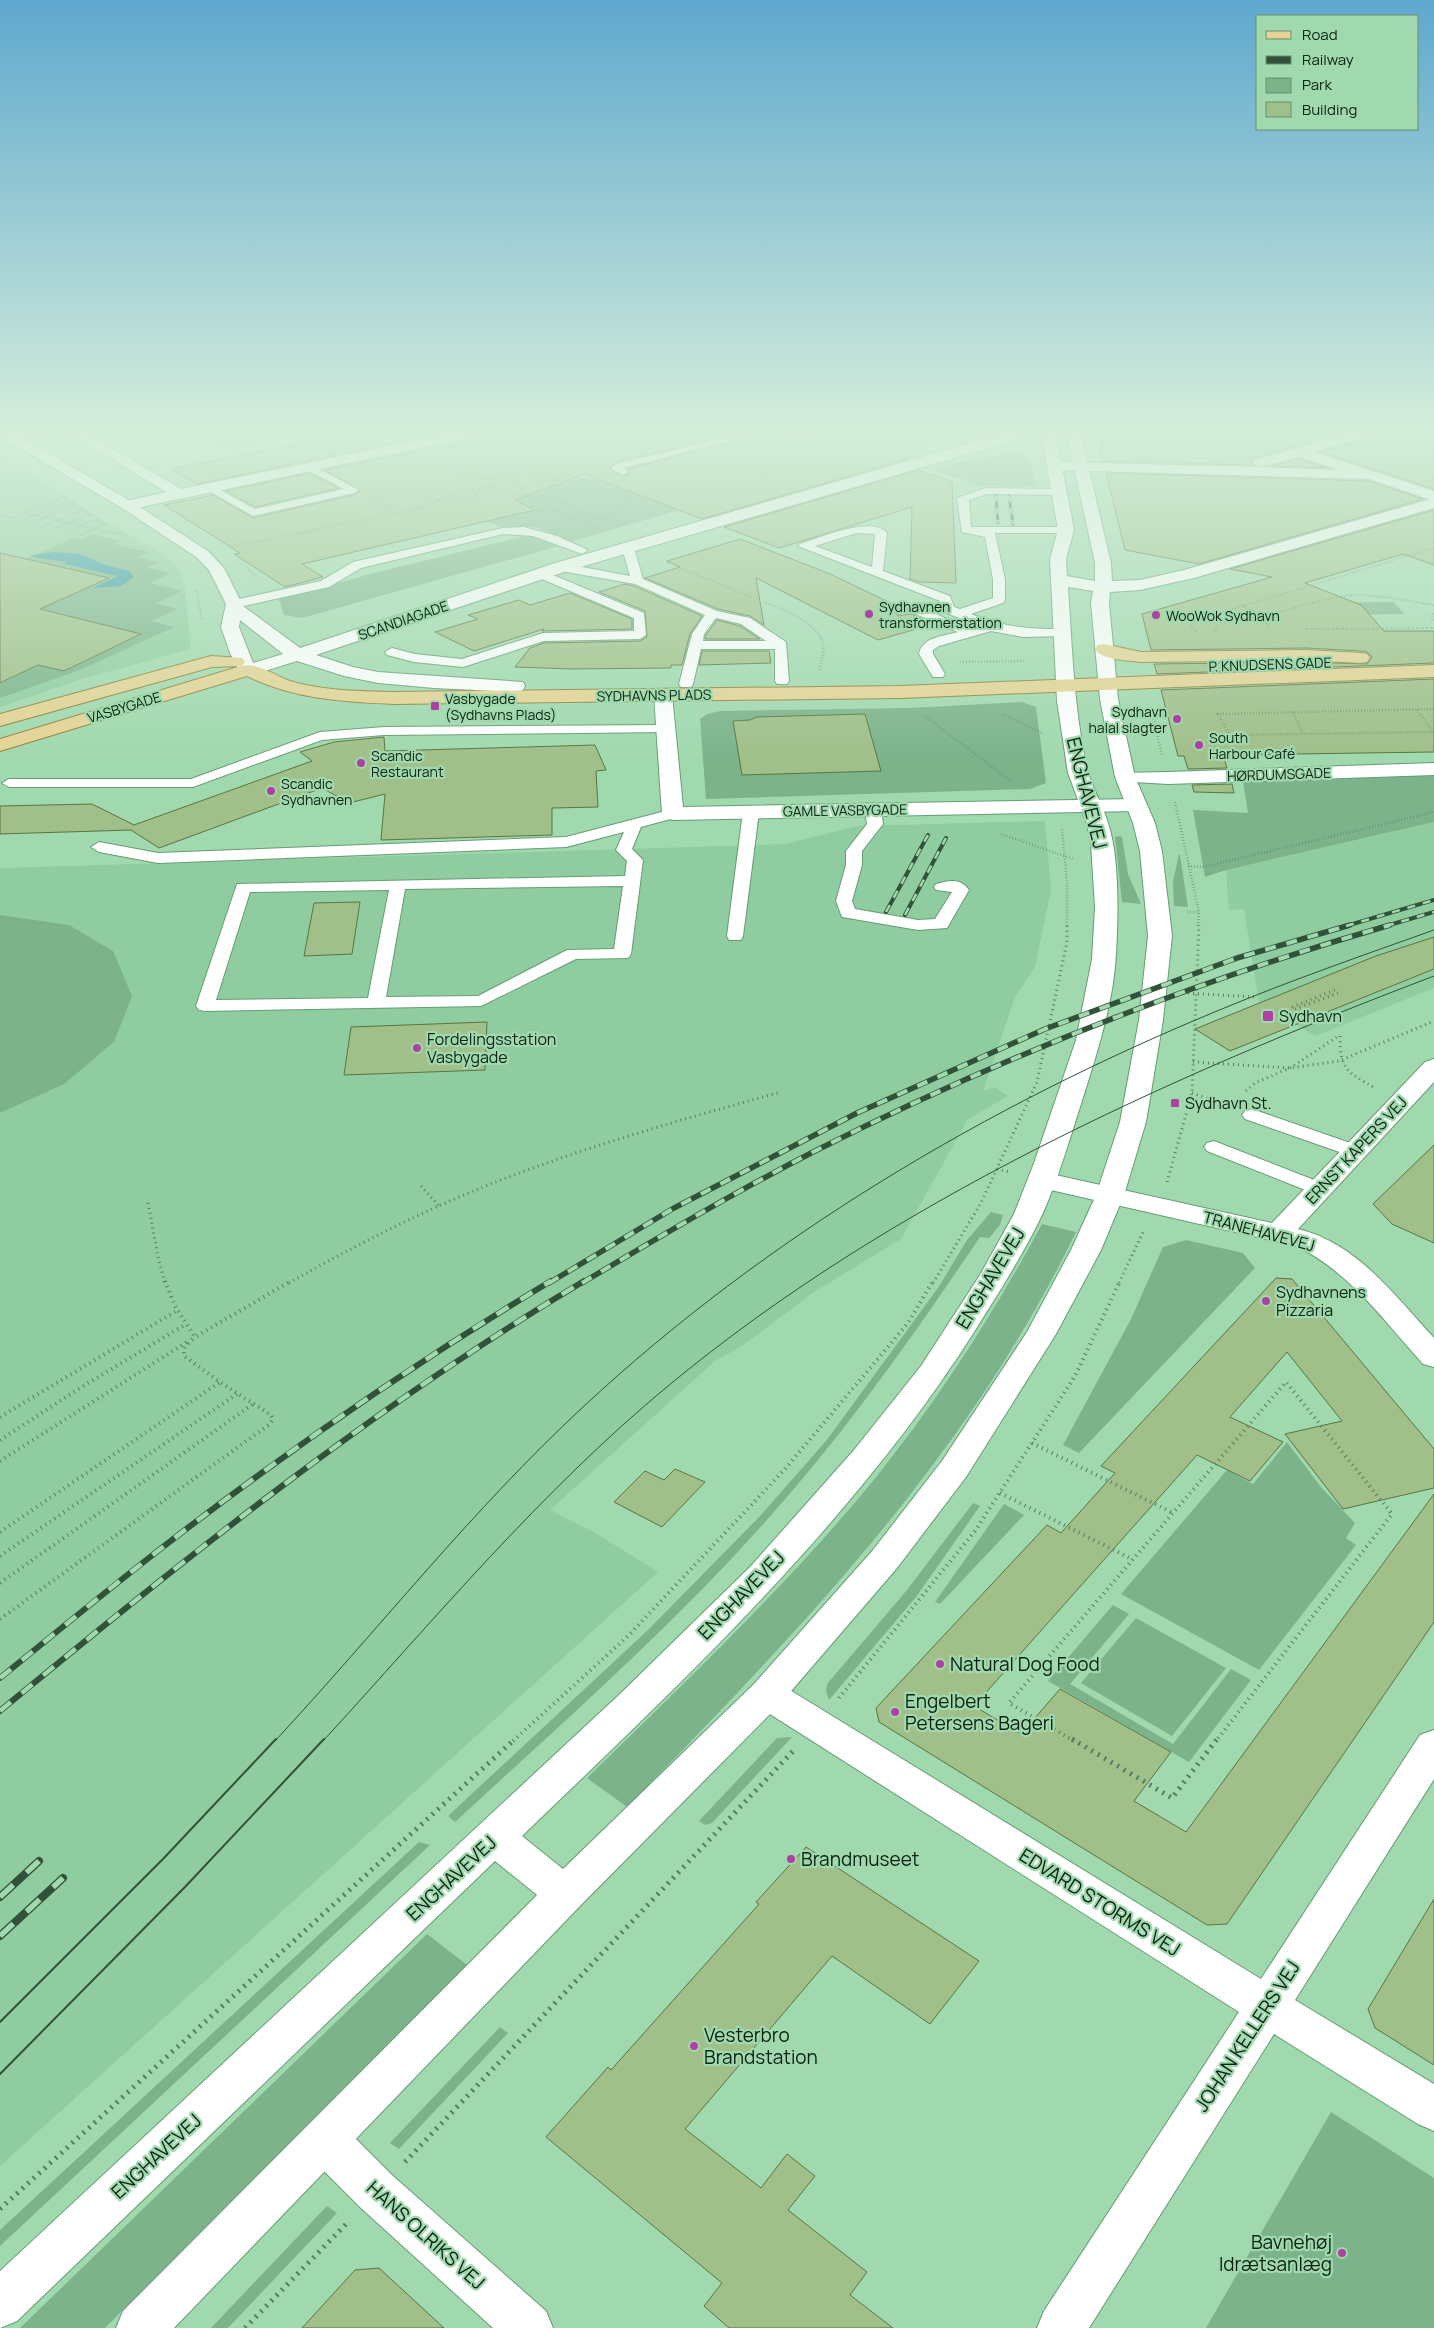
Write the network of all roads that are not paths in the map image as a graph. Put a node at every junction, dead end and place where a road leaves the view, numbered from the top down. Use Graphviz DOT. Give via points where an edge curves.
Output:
graph roads {
  1 [pos="180,540"];
  2 [pos="466,540"];
  3 [pos="556,540"];
  4 [pos="636,540"];
  5 [pos="637,540"];
  6 [pos="825,540"];
  7 [pos="880,540"];
  8 [pos="990,540"];
  9 [pos="1063,540"];
  10 [pos="1098,540"];
  11 [pos="1308,540"];
  12 [pos="625,543"];
  13 [pos="582,550"];
  14 [pos="561,567"];
  15 [pos="877,573"];
  16 [pos="541,574"];
  17 [pos="1059,580"];
  18 [pos="638,581"];
  19 [pos="1103,582"];
  20 [pos="673,596"];
  21 [pos="235,606"];
  22 [pos="628,611"];
  23 [pos="902,611"];
  24 [pos="712,614"];
  25 [pos="959,614"];
  26 [pos="365,616"];
  27 [pos="991,627"];
  28 [pos="972,633"];
  29 [pos="1062,634"];
  30 [pos="277,642"];
  31 [pos="781,645"];
  32 [pos="298,646"];
  33 [pos="695,646"];
  34 [pos="1104,649"];
  35 [pos="392,652"];
  36 [pos="1390,659"];
  37 [pos="1434,659"];
  38 [pos="249,662"];
  39 [pos="1434,671"];
  40 [pos="938,674"];
  41 [pos="1107,676"];
  42 [pos="1064,678"];
  43 [pos="782,681"];
  44 [pos="686,684"];
  45 [pos="516,686"];
  46 [pos="663,695"];
  47 [pos="0,720"];
  48 [pos="666,729"];
  49 [pos="0,745"];
  50 [pos="1434,769"];
  51 [pos="1125,777"];
  52 [pos="9,783"];
  53 [pos="1136,804"];
  54 [pos="1090,805"];
  55 [pos="873,810"];
  56 [pos="751,812"];
  57 [pos="673,814"];
  58 [pos="635,824"];
  59 [pos="99,847"];
  60 [pos="630,882"];
  61 [pos="398,885"];
  62 [pos="942,887"];
  63 [pos="735,936"];
  64 [pos="376,1003"];
  65 [pos="1434,1067"];
  66 [pos="1252,1114"];
  67 [pos="1214,1147"];
  68 [pos="1355,1152"];
  69 [pos="1042,1180"];
  70 [pos="1320,1189"];
  71 [pos="1110,1195"];
  72 [pos="1278,1233"];
  73 [pos="1434,1357"];
  74 [pos="767,1694"];
  75 [pos="1434,1746"];
  76 [pos="494,1837"];
  77 [pos="565,1894"];
  78 [pos="1266,2006"];
  79 [pos="1434,2109"];
  80 [pos="325,2140"];
  81 [pos="0,2304"];
  82 [pos="140,2328"];
  83 [pos="529,2328"];
  84 [pos="1061,2328"];
  1 -- 21 [label="street" via="216,568"];
  2 -- 21 [label="lane" via="357,565 325,584"];
  3 -- 13 [label="lane"];
  4 -- 12 [label="street, SCANDIAGADE"];
  5 -- 12 [label="street, SCANDIAGADE"];
  6 -- 15 [label="lane" via="804,546"];
  7 -- 15 [label="lane"];
  8 -- 25 [label="lane" via="999,579 999,600"];
  9 -- 17 [label="street, ENGHAVEVEJ" via="1058,558"];
  10 -- 19 [label="street"];
  11 -- 19 [label="street" via="1140,585"];
  12 -- 13 [label="street, SCANDIAGADE"];
  12 -- 14 [label="street, SCANDIAGADE"];
  12 -- 18 [label="lane"];
  13 -- 26 [label="street, SCANDIAGADE"];
  14 -- 16 [label="street, SCANDIAGADE"];
  14 -- 18 [label="lane"];
  15 -- 25 [label="lane" via="946,599 948,609"];
  16 -- 22 [label="lane"];
  16 -- 32 [label="street, SCANDIAGADE"];
  17 -- 19 [label="street"];
  17 -- 29 [label="street, ENGHAVEVEJ"];
  18 -- 20 [label="lane"];
  19 -- 34 [label="street" via="1100,603"];
  20 -- 22 [label="lane"];
  20 -- 24 [label="lane"];
  21 -- 30 [label="street"];
  21 -- 38 [label="street" via="230,627"];
  22 -- 35 [label="lane" via="640,616 640,635 543,637 463,663 414,658"];
  23 -- 28 [label="lane" via="912,608"];
  24 -- 31 [label="lane" via="745,621"];
  24 -- 33 [label="lane" via="698,634"];
  25 -- 27 [label="lane"];
  27 -- 28 [label="lane"];
  27 -- 29 [label="lane" via="1023,633"];
  28 -- 40 [label="lane" via="934,643 927,648 926,654"];
  29 -- 42 [label="street, ENGHAVEVEJ"];
  30 -- 32 [label="street"];
  30 -- 38 [label="street"];
  31 -- 33 [label="lane"];
  31 -- 43 [label="lane"];
  32 -- 38 [label="street, SCANDIAGADE"];
  32 -- 45 [label="street" via="329,666 373,676"];
  33 -- 44 [label="lane"];
  34 -- 36 [label="main road" via="1141,657 1306,655"];
  34 -- 41 [label="street"];
  36 -- 37 [label="main road, P. KNUDSENS GADE"];
  36 -- 41 [label="main road, P. KNUDSENS GADE"];
  38 -- 45 [label="main road, SYDHAVNS PLADS" via="357,684"];
  38 -- 46 [label="main road, SYDHAVNS PLADS" via="290,689 354,698"];
  38 -- 47 [label="main road, VASBYGADE" via="211,661"];
  38 -- 49 [label="main road, VASBYGADE"];
  39 -- 41 [label="main road, P. KNUDSENS GADE"];
  40 -- 42 [label="main road, SYDHAVNS PLADS"];
  40 -- 43 [label="main road, SYDHAVNS PLADS"];
  41 -- 42 [label="main road"];
  41 -- 51 [label="street"];
  42 -- 46 [label="main road, SYDHAVNS PLADS" via="900,692"];
  42 -- 54 [label="street, ENGHAVEVEJ" via="1078,773"];
  43 -- 44 [label="main road, SYDHAVNS PLADS"];
  44 -- 45 [label="main road, SYDHAVNS PLADS"];
  46 -- 48 [label="street"];
  48 -- 52 [label="lane" via="384,731 320,736 193,783"];
  48 -- 57 [label="street"];
  50 -- 51 [label="street, HØRDUMSGADE"];
  51 -- 53 [label="street"];
  53 -- 54 [label="street, GAMLE VASBYGADE"];
  53 -- 71 [label="street" via="1144,823 1155,875 1160,936 1155,992 1133,1122"];
  54 -- 55 [label="street, GAMLE VASBYGADE"];
  54 -- 69 [label="street, ENGHAVEVEJ" via="1102,844 1104,960 1089,1040"];
  55 -- 56 [label="street, GAMLE VASBYGADE"];
  55 -- 62 [label="lane" via="875,824 854,851 854,865 844,901 848,913 918,925 941,924 961,890 952,885"];
  56 -- 57 [label="street, GAMLE VASBYGADE"];
  56 -- 63 [label="lane"];
  57 -- 58 [label="lane"];
  58 -- 59 [label="lane" via="566,842 158,858"];
  58 -- 60 [label="lane" via="624,850 634,860"];
  60 -- 61 [label="lane"];
  60 -- 64 [label="lane" via="622,954 573,954 481,1001"];
  61 -- 64 [label="lane"];
  61 -- 64 [label="lane" via="243,887 205,1006"];
  65 -- 68 [label="street, ERNST KAPERS VEJ"];
  66 -- 68 [label="lane"];
  67 -- 70 [label="lane"];
  68 -- 70 [label="street, ERNST KAPERS VEJ"];
  69 -- 71 [label="street, TRANEHAVEVEJ"];
  69 -- 76 [label="street, ENGHAVEVEJ" via="1028,1214 995,1275 932,1373 866,1458 762,1575 634,1704"];
  70 -- 72 [label="street, ERNST KAPERS VEJ"];
  71 -- 72 [label="street, TRANEHAVEVEJ"];
  71 -- 74 [label="street" via="1086,1250 1041,1334 954,1469 885,1559"];
  72 -- 73 [label="street, TRANEHAVEVEJ" via="1321,1247 1354,1270"];
  74 -- 77 [label="street"];
  74 -- 78 [label="street, EDVARD STORMS VEJ"];
  75 -- 78 [label="street, JOHAN KELLERS VEJ"];
  76 -- 77 [label="street"];
  76 -- 81 [label="street, ENGHAVEVEJ"];
  77 -- 80 [label="street"];
  78 -- 79 [label="street, EDVARD STORMS VEJ"];
  78 -- 84 [label="street, JOHAN KELLERS VEJ"];
  80 -- 82 [label="street"];
  80 -- 83 [label="street, HANS OLRIKS VEJ" via="377,2192"];
}
